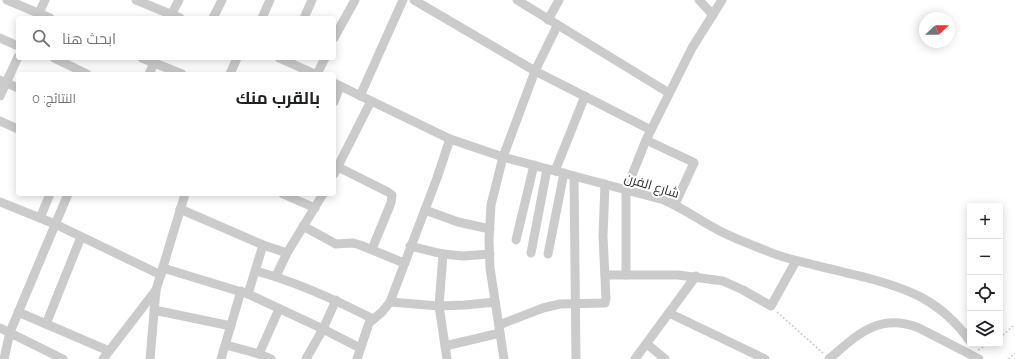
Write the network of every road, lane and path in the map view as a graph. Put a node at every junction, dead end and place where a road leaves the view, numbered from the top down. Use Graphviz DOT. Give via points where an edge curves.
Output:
graph roads {
  1 [pos="7,0"];
  2 [pos="45,0"];
  3 [pos="136,0"];
  4 [pos="179,0"];
  5 [pos="222,0"];
  6 [pos="270,0"];
  7 [pos="312,0"];
  8 [pos="355,0"];
  9 [pos="403,0"];
  10 [pos="517,0"];
  11 [pos="558,0"];
  12 [pos="699,0"];
  13 [pos="722,0"];
  14 [pos="418,1"];
  15 [pos="713,15"];
  16 [pos="38,16"];
  17 [pos="173,16"];
  18 [pos="175,16"];
  19 [pos="214,16"];
  20 [pos="263,16"];
  21 [pos="305,16"];
  22 [pos="548,20"];
  23 [pos="557,26"];
  24 [pos="336,34"];
  25 [pos="0,38"];
  26 [pos="16,45"];
  27 [pos="16,60"];
  28 [pos="58,60"];
  29 [pos="236,60"];
  30 [pos="289,60"];
  31 [pos="324,60"];
  32 [pos="155,61"];
  33 [pos="535,71"];
  34 [pos="83,72"];
  35 [pos="150,72"];
  36 [pos="178,72"];
  37 [pos="231,72"];
  38 [pos="312,72"];
  39 [pos="317,72"];
  40 [pos="3,81"];
  41 [pos="337,85"];
  42 [pos="16,87"];
  43 [pos="669,93"];
  44 [pos="0,96"];
  45 [pos="360,96"];
  46 [pos="585,96"];
  47 [pos="371,101"];
  48 [pos="0,121"];
  49 [pos="16,128"];
  50 [pos="651,130"];
  51 [pos="450,139"];
  52 [pos="646,140"];
  53 [pos="503,157"];
  54 [pos="534,165"];
  55 [pos="336,171"];
  56 [pos="555,171"];
  57 [pos="574,176"];
  58 [pos="605,184"];
  59 [pos="626,190"];
  60 [pos="49,196"];
  61 [pos="67,196"];
  62 [pos="183,196"];
  63 [pos="288,196"];
  64 [pos="322,196"];
  65 [pos="0,202"];
  66 [pos="675,204"];
  67 [pos="315,208"];
  68 [pos="180,209"];
  69 [pos="424,210"];
  70 [pos="40,218"];
  71 [pos="55,224"];
  72 [pos="303,226"];
  73 [pos="490,229"];
  74 [pos="80,237"];
  75 [pos="516,240"];
  76 [pos="263,245"];
  77 [pos="410,246"];
  78 [pos="372,249"];
  79 [pos="531,252"];
  80 [pos="287,253"];
  81 [pos="443,254"];
  82 [pos="490,254"];
  83 [pos="548,254"];
  84 [pos="796,261"];
  85 [pos="404,263"];
  86 [pos="162,271"];
  87 [pos="256,271"];
  88 [pos="605,275"];
  89 [pos="626,275"];
  90 [pos="276,276"];
  91 [pos="696,276"];
  92 [pos="156,290"];
  93 [pos="245,293"];
  94 [pos="336,300"];
  95 [pos="390,302"];
  96 [pos="495,302"];
  97 [pos="575,304"];
  98 [pos="439,306"];
  99 [pos="771,306"];
  100 [pos="278,309"];
  101 [pos="154,310"];
  102 [pos="18,312"];
  103 [pos="670,313"];
  104 [pos="373,319"];
  105 [pos="46,324"];
  106 [pos="1015,324"];
  107 [pos="231,326"];
  108 [pos="0,328"];
  109 [pos="323,329"];
  110 [pos="500,329"];
  111 [pos="10,332"];
  112 [pos="1003,335"];
  113 [pos="967,337"];
  114 [pos="647,344"];
  115 [pos="226,345"];
  116 [pos="446,346"];
  117 [pos="360,348"];
  118 [pos="109,351"];
  119 [pos="977,353"];
  120 [pos="1015,353"];
  121 [pos="259,354"];
  122 [pos="4,359"];
  123 [pos="63,359"];
  124 [pos="103,359"];
  125 [pos="150,359"];
  126 [pos="221,359"];
  127 [pos="271,359"];
  128 [pos="306,359"];
  129 [pos="357,359"];
  130 [pos="447,359"];
  131 [pos="504,359"];
  132 [pos="576,359"];
  133 [pos="636,359"];
  134 [pos="665,359"];
  135 [pos="765,359"];
  136 [pos="829,359"];
  137 [pos="1008,359"];
  1 -- 16 [label="street"];
  2 -- 16 [label="street"];
  3 -- 17 [label="street"];
  4 -- 18 [label="street"];
  5 -- 19 [label="street"];
  6 -- 20 [label="street"];
  7 -- 21 [label="street"];
  8 -- 24 [label="street"];
  9 -- 45 [label="street"];
  10 -- 22 [label="street"];
  11 -- 22 [label="street"];
  12 -- 15 [label="street"];
  13 -- 15 [label="street"];
  14 -- 33 [label="street"];
  15 -- 43 [label="street" via="692,48"];
  22 -- 23 [label="street"];
  23 -- 33 [label="street"];
  23 -- 43 [label="street"];
  25 -- 26 [label="street"];
  27 -- 40 [label="street"];
  28 -- 34 [label="street"];
  29 -- 37 [label="street"];
  30 -- 38 [label="street"];
  31 -- 39 [label="street"];
  32 -- 35 [label="street"];
  32 -- 36 [label="street"];
  33 -- 46 [label="street"];
  33 -- 53 [label="street"];
  40 -- 42 [label="street"];
  40 -- 44 [label="street"];
  41 -- 45 [label="street, شارع الفرن"];
  43 -- 50 [label="street"];
  45 -- 47 [label="street, شارع الفرن"];
  46 -- 50 [label="street"];
  46 -- 56 [label="street"];
  47 -- 51 [label="street, شارع الفرن"];
  47 -- 55 [label="street"];
  48 -- 49 [label="street"];
  50 -- 52 [label="street"];
  51 -- 53 [label="street, شارع الفرن"];
  51 -- 69 [label="street"];
  52 -- 59 [label="street"];
  52 -- 66 [label="street" via="694,163"];
  53 -- 54 [label="street, شارع الفرن"];
  53 -- 73 [label="street" via="493,193"];
  54 -- 56 [label="street, شارع الفرن"];
  54 -- 75 [label="street"];
  55 -- 78 [label="street" via="392,195"];
  56 -- 57 [label="street, شارع الفرن"];
  56 -- 79 [label="street"];
  56 -- 83 [label="street"];
  57 -- 58 [label="street, شارع الفرن"];
  57 -- 97 [label="street"];
  58 -- 59 [label="street, شارع الفرن"];
  58 -- 88 [label="street"];
  59 -- 66 [label="street, شارع الفرن"];
  59 -- 89 [label="street"];
  60 -- 70 [label="street"];
  61 -- 71 [label="street"];
  62 -- 68 [label="street"];
  63 -- 67 [label="street"];
  64 -- 67 [label="street"];
  65 -- 70 [label="street"];
  66 -- 84 [label="street, شارع الفرن" via="722,232 767,252"];
  67 -- 72 [label="street"];
  68 -- 76 [label="street"];
  68 -- 86 [label="street"];
  69 -- 73 [label="street" via="458,222"];
  69 -- 77 [label="street"];
  70 -- 71 [label="street"];
  71 -- 74 [label="street"];
  71 -- 102 [label="street"];
  72 -- 78 [label="street" via="336,244 353,243"];
  72 -- 80 [label="street"];
  73 -- 82 [label="street"];
  74 -- 86 [label="street"];
  74 -- 105 [label="street"];
  76 -- 80 [label="street"];
  76 -- 87 [label="street"];
  77 -- 81 [label="street"];
  77 -- 85 [label="street"];
  78 -- 85 [label="street"];
  80 -- 90 [label="street"];
  81 -- 82 [label="street"];
  81 -- 98 [label="street"];
  82 -- 96 [label="street"];
  84 -- 99 [label="street"];
  84 -- 113 [label="street, شارع الفرن" via="890,284 916,294 947,314"];
  85 -- 95 [label="street"];
  86 -- 92 [label="street"];
  86 -- 93 [label="street"];
  87 -- 90 [label="street"];
  87 -- 93 [label="street"];
  88 -- 89 [label="street"];
  88 -- 97 [label="street" via="605,303"];
  89 -- 91 [label="street"];
  90 -- 94 [label="street"];
  91 -- 99 [label="street" via="723,281"];
  91 -- 103 [label="street"];
  92 -- 101 [label="street"];
  92 -- 118 [label="street"];
  93 -- 100 [label="street"];
  93 -- 107 [label="street"];
  94 -- 104 [label="street"];
  94 -- 109 [label="street"];
  95 -- 98 [label="street"];
  95 -- 104 [label="street"];
  96 -- 98 [label="street"];
  96 -- 110 [label="street"];
  97 -- 110 [label="street" via="554,305"];
  97 -- 132 [label="street"];
  98 -- 116 [label="street"];
  99 -- 136 [label="path"];
  100 -- 109 [label="street"];
  100 -- 121 [label="street"];
  101 -- 107 [label="street"];
  101 -- 125 [label="street"];
  102 -- 105 [label="street"];
  102 -- 111 [label="street"];
  103 -- 114 [label="street"];
  103 -- 135 [label="street"];
  104 -- 117 [label="street" via="369,323"];
  105 -- 118 [label="street"];
  106 -- 112 [label="path"];
  107 -- 115 [label="street"];
  108 -- 111 [label="street"];
  109 -- 117 [label="street"];
  109 -- 128 [label="street"];
  110 -- 116 [label="street"];
  110 -- 131 [label="street"];
  111 -- 122 [label="street"];
  111 -- 123 [label="street"];
  114 -- 133 [label="street"];
  114 -- 134 [label="street"];
  115 -- 121 [label="street"];
  115 -- 126 [label="street"];
  116 -- 130 [label="street"];
  117 -- 129 [label="street"];
  118 -- 124 [label="street"];
  119 -- 136 [label="street" via="919,328 892,322 865,330"];
  120 -- 137 [label="path"];
  121 -- 127 [label="street"];
}
